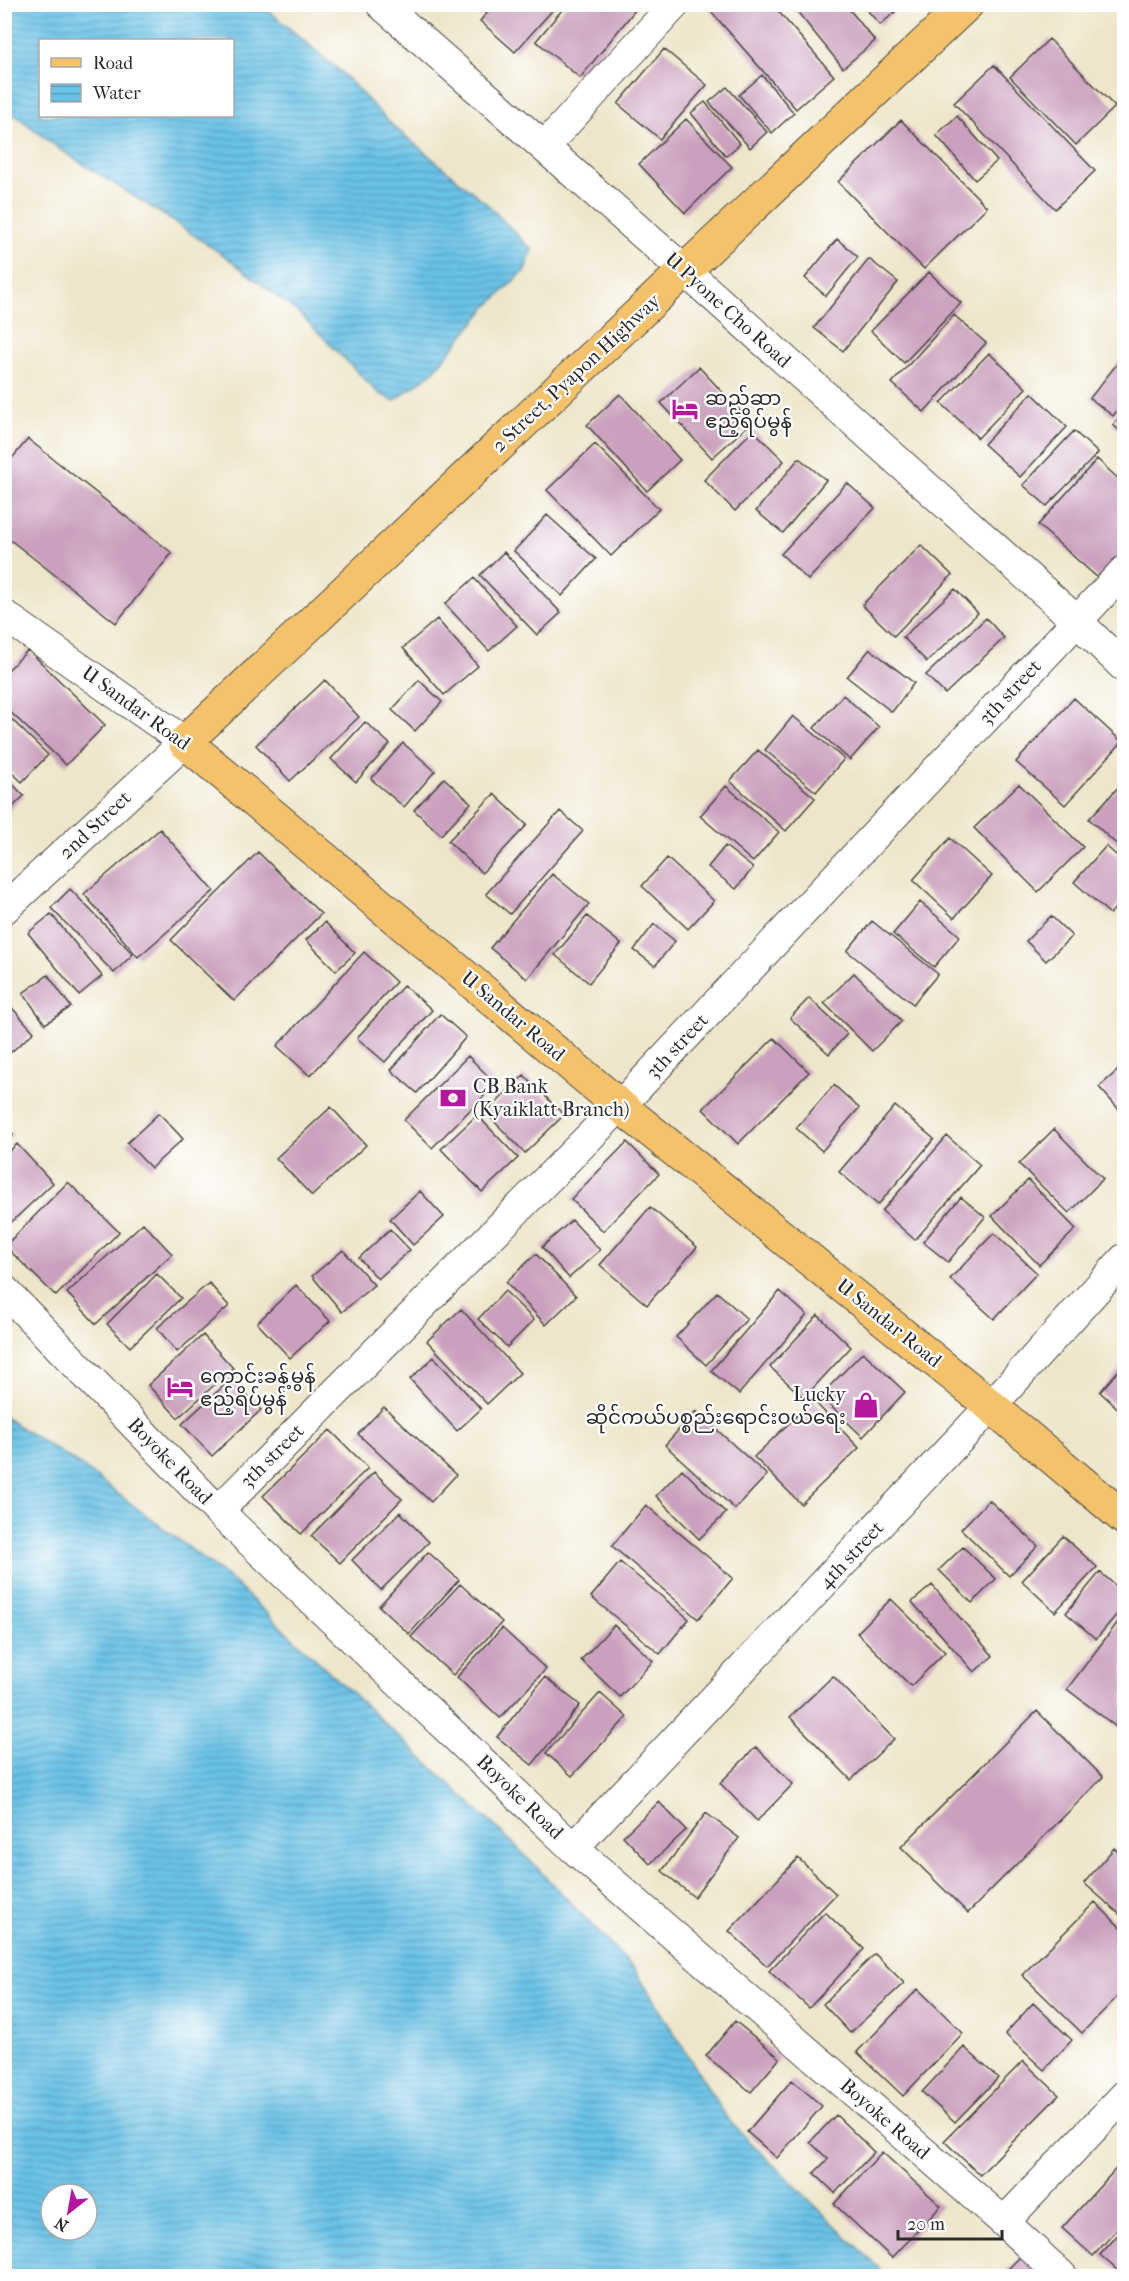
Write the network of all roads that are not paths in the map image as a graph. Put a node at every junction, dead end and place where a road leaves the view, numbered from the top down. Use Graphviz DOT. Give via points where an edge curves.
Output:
graph roads {
  1 [pos="381,4"];
  2 [pos="675,4"];
  3 [pos="967,4"];
  4 [pos="544,147"];
  5 [pos="684,270"];
  6 [pos="1125,571"];
  7 [pos="4,615"];
  8 [pos="1077,621"];
  9 [pos="1125,667"];
  10 [pos="185,742"];
  11 [pos="4,909"];
  12 [pos="620,1106"];
  13 [pos="1125,1259"];
  14 [pos="4,1290"];
  15 [pos="991,1407"];
  16 [pos="218,1511"];
  17 [pos="1125,1518"];
  18 [pos="573,1848"];
  19 [pos="1125,2096"];
  20 [pos="1004,2222"];
  21 [pos="1062,2277"];
  1 -- 4 [label="street, U Pyone Cho Road"];
  2 -- 4 [label="street"];
  3 -- 5 [label="main road, 2 Street, Pyapon Highway"];
  4 -- 5 [label="street, U Pyone Cho Road"];
  5 -- 8 [label="street, U Pyone Cho Road"];
  5 -- 10 [label="main road, 2 Street, Pyapon Highway"];
  6 -- 8 [label="street, 3th street"];
  7 -- 10 [label="street, U Sandar Road"];
  8 -- 9 [label="street, U Pyone Cho Road"];
  8 -- 12 [label="street, 3th street"];
  10 -- 11 [label="street, 2nd Street"];
  10 -- 12 [label="main road, U Sandar Road"];
  12 -- 15 [label="main road, U Sandar Road"];
  12 -- 16 [label="street, 3th street"];
  13 -- 15 [label="street, 4th street"];
  14 -- 16 [label="street, Boyoke Road"];
  15 -- 17 [label="main road, U Sandar Road"];
  15 -- 18 [label="street, 4th street"];
  16 -- 18 [label="street, Boyoke Road"];
  18 -- 20 [label="street, Boyoke Road"];
  19 -- 20 [label="street"];
  20 -- 21 [label="street, Boyoke Road"];
}
